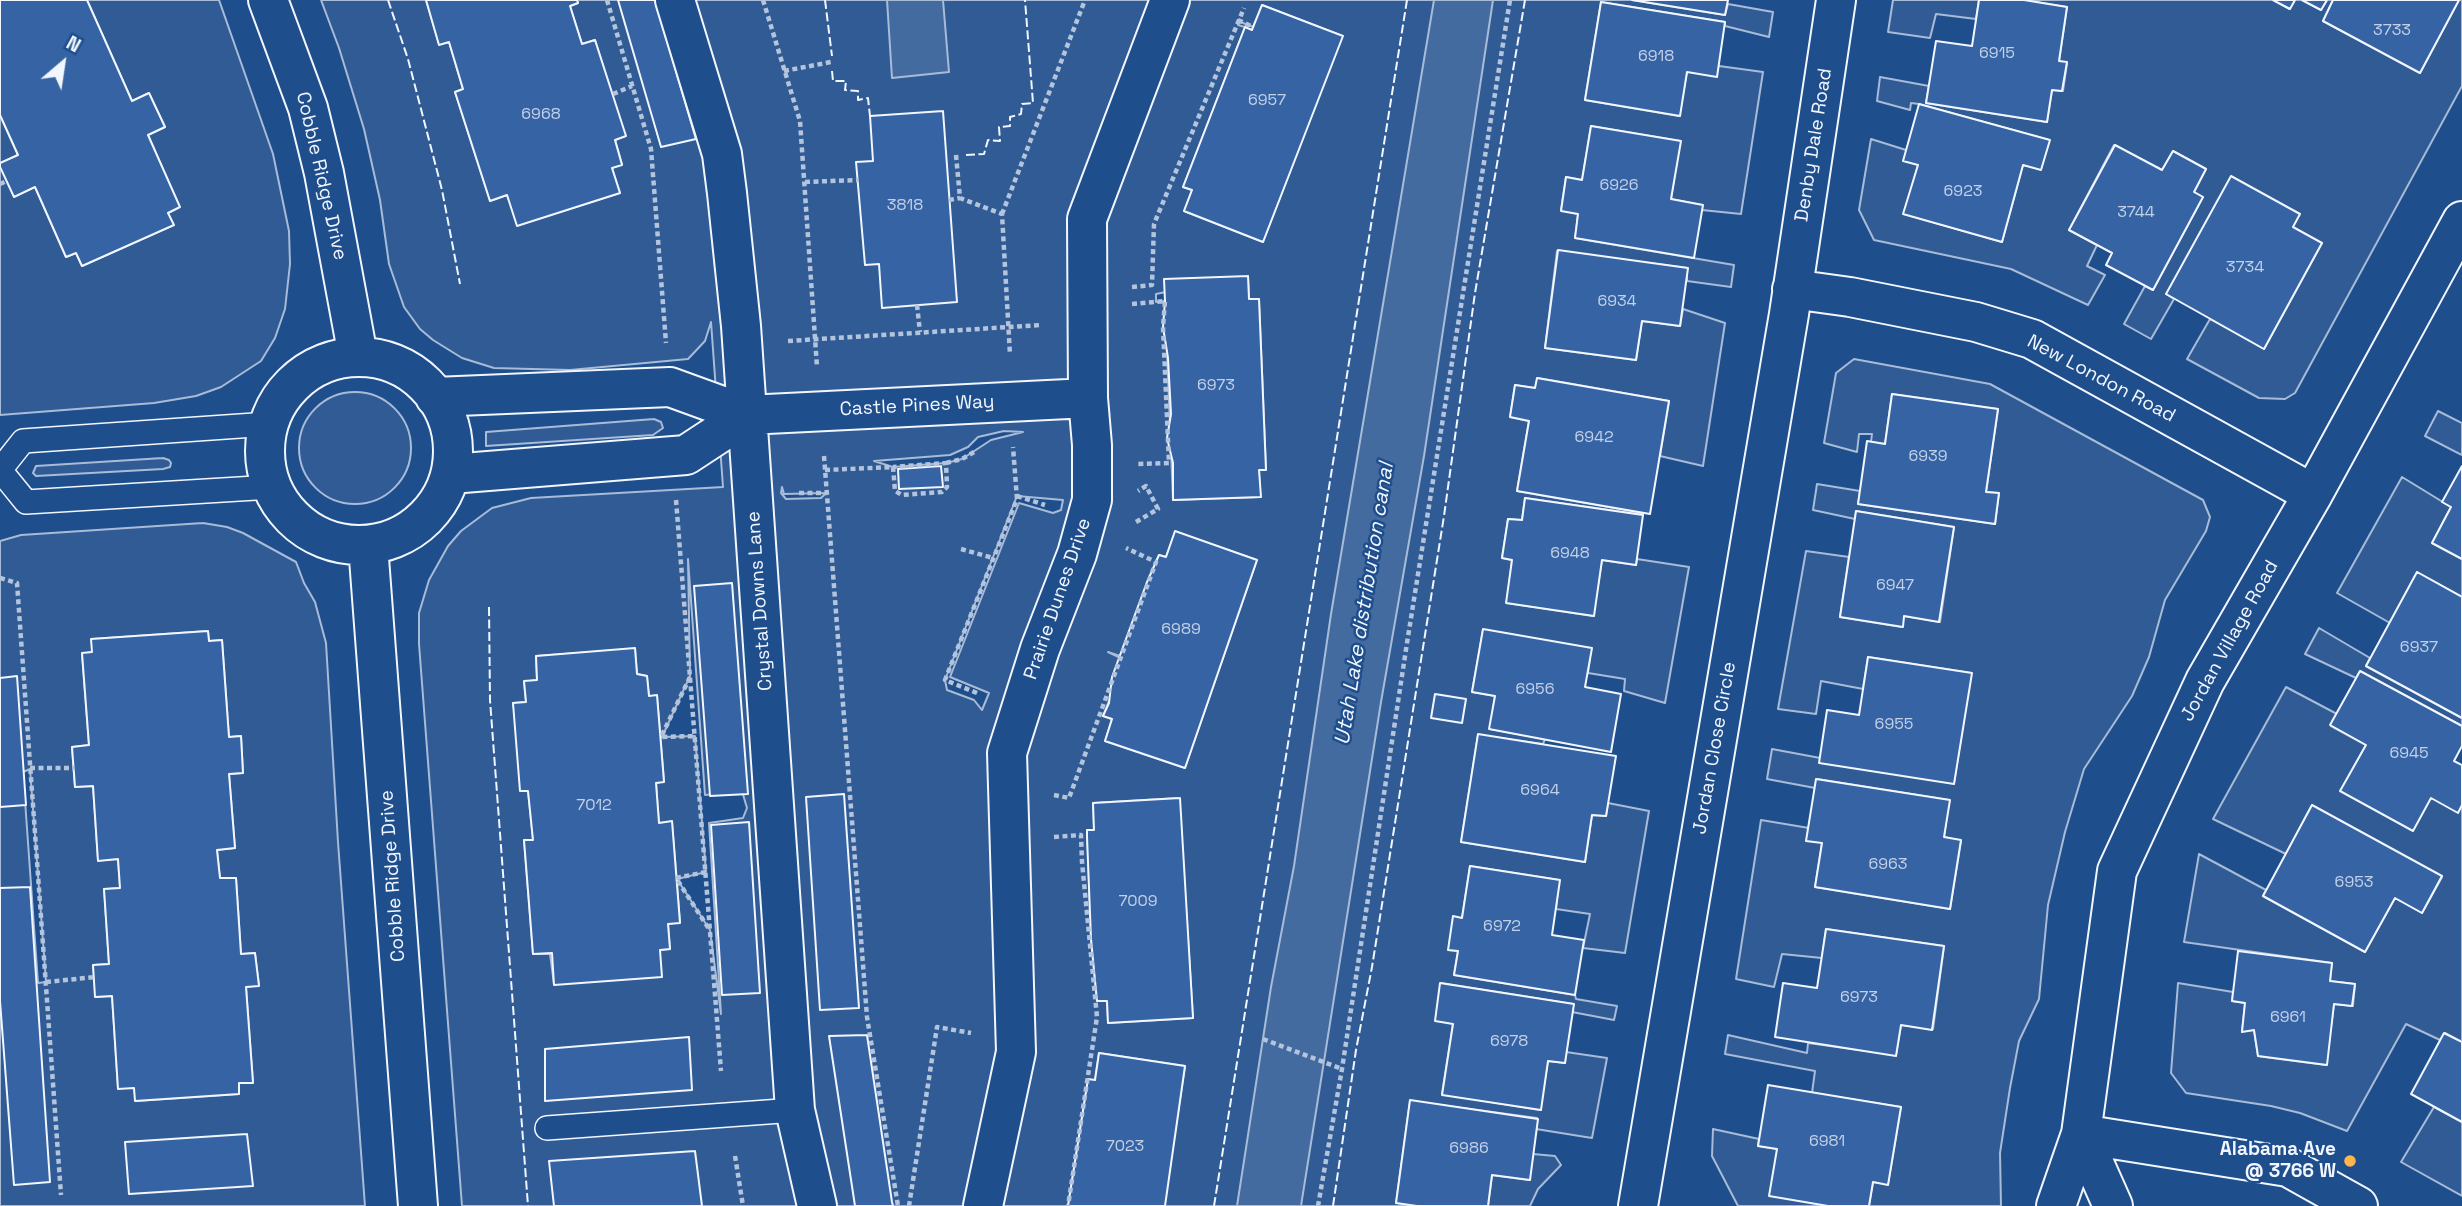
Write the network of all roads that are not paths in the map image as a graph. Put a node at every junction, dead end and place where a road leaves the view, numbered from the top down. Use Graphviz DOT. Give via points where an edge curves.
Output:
graph roads {
  1 [pos="268,0"];
  2 [pos="675,0"];
  3 [pos="1170,0"];
  4 [pos="1836,0"];
  5 [pos="2462,221"];
  6 [pos="1792,289"];
  7 [pos="358,356"];
  8 [pos="435,397"];
  9 [pos="1088,398"];
  10 [pos="747,415"];
  11 [pos="269,424"];
  12 [pos="0,470"];
  13 [pos="451,474"];
  14 [pos="272,487"];
  15 [pos="2313,494"];
  16 [pos="368,545"];
  17 [pos="795,1110"];
  18 [pos="547,1128"];
  19 [pos="2081,1135"];
  20 [pos="418,1206"];
  21 [pos="817,1206"];
  22 [pos="983,1206"];
  23 [pos="1638,1206"];
  24 [pos="2056,1206"];
  25 [pos="2113,1206"];
  26 [pos="2358,1206"];
  1 -- 7 [label="street, Cobble Ridge Drive" via="309,108"];
  2 -- 10 [label="street, Crystal Downs Lane" via="722,154"];
  3 -- 9 [label="street, Prairie Dunes Drive" via="1087,219"];
  4 -- 6 [label="street, Denby Dale Road"];
  5 -- 15 [label="street, Jordan Village Road"];
  6 -- 15 [label="street, New London Road" via="1976,322 2032,339"];
  6 -- 23 [label="street, Jordan Close Circle"];
  7 -- 8 [label="street" via="411,372"];
  7 -- 11 [label="street" via="332,360 307,372 289,387"];
  8 -- 10 [label="street, Castle Pines Way" via="670,387"];
  8 -- 13 [label="street" via="447,416 453,445"];
  9 -- 10 [label="street, Castle Pines Way"];
  9 -- 22 [label="street, Prairie Dunes Drive" via="1092,500 1007,753 1016,1052"];
  10 -- 13 [label="street" via="686,455"];
  10 -- 17 [label="street, Crystal Downs Lane"];
  11 -- 12 [label="lane" via="23,441"];
  11 -- 14 [label="street" via="265,467"];
  12 -- 14 [label="lane" via="26,502"];
  13 -- 16 [label="street" via="440,501 424,520 396,538"];
  14 -- 16 [label="street" via="289,516 313,533 338,543"];
  15 -- 19 [label="street, Jordan Village Road" via="2204,681 2117,871"];
  16 -- 20 [label="street, Cobble Ridge Drive"];
  17 -- 18 [label="lane"];
  17 -- 21 [label="street, Crystal Downs Lane"];
  19 -- 24 [label="street, Jordan Village Road"];
  19 -- 25 [label="street"];
  19 -- 26 [label="street" via="2288,1167"];
}
